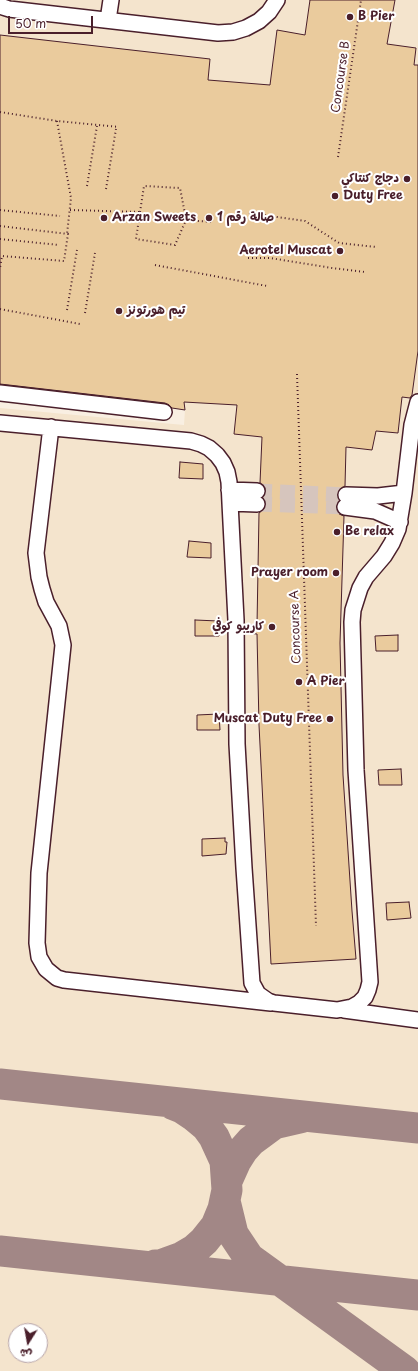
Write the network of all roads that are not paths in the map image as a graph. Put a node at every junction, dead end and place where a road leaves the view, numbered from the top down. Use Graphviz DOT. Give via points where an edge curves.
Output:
graph roads {
  1 [pos="111,0"];
  2 [pos="277,0"];
  3 [pos="0,6"];
  4 [pos="108,20"];
  5 [pos="0,393"];
  6 [pos="418,402"];
  7 [pos="164,412"];
  8 [pos="0,422"];
  9 [pos="51,427"];
  10 [pos="404,493"];
  11 [pos="230,497"];
  12 [pos="257,498"];
  13 [pos="400,522"];
  14 [pos="274,1003"];
  15 [pos="337,1010"];
  16 [pos="418,1020"];
  1 -- 4 [label="street"];
  2 -- 4 [label="street" via="269,12 258,21 233,32 218,33"];
  3 -- 4 [label="street"];
  5 -- 7 [label="street"];
  6 -- 10 [label="street" via="412,425"];
  8 -- 9 [label="street"];
  9 -- 11 [label="street" via="201,444 209,448 223,463 227,472"];
  9 -- 14 [label="street" via="36,553 42,589 59,626 63,645 39,873 39,957 51,974 64,980"];
  10 -- 13 [label="street"];
  10 -- 13 [label="street" via="346,501"];
  11 -- 12 [label="street"];
  11 -- 14 [label="street" via="236,620 237,744 251,977 258,994"];
  13 -- 15 [label="street" via="392,543 360,588 353,610 356,770 370,982 365,997 359,1003"];
  14 -- 15 [label="street"];
  15 -- 16 [label="street"];
}
